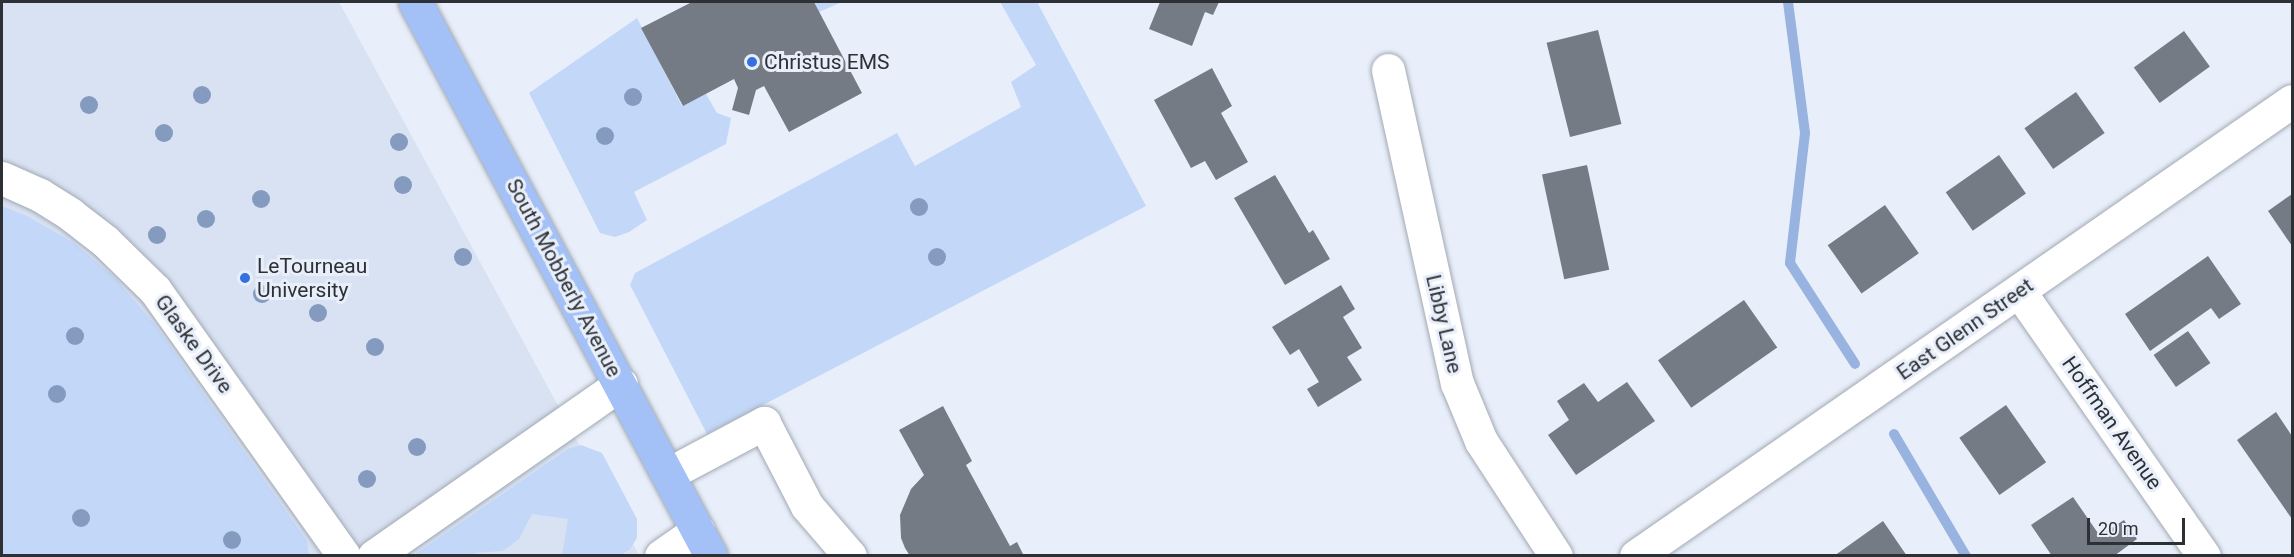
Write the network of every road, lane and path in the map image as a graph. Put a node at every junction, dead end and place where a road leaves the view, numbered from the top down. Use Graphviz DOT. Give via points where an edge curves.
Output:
graph roads {
  1 [pos="415,2"];
  2 [pos="1388,70"];
  3 [pos="2292,101"];
  4 [pos="2,178"];
  5 [pos="2019,291"];
  6 [pos="621,384"];
  7 [pos="668,474"];
  8 [pos="704,543"];
  9 [pos="344,555"];
  10 [pos="374,555"];
  11 [pos="661,555"];
  12 [pos="850,555"];
  13 [pos="1556,555"];
  14 [pos="1636,555"];
  15 [pos="2204,555"];
  1 -- 6 [label="main road, South Mobberly Avenue"];
  2 -- 13 [label="street, Libby Lane" via="1457,383 1481,441"];
  3 -- 5 [label="street, East Glenn Street"];
  4 -- 9 [label="street, Glaske Drive" via="70,214 105,241 155,290"];
  5 -- 14 [label="street, East Glenn Street"];
  5 -- 15 [label="street, Hoffman Avenue"];
  6 -- 7 [label="main road, South Mobberly Avenue"];
  6 -- 10 [label="street"];
  7 -- 8 [label="main road, South Mobberly Avenue"];
  7 -- 12 [label="street" via="764,423 807,506"];
  8 -- 11 [label="street"];
}
